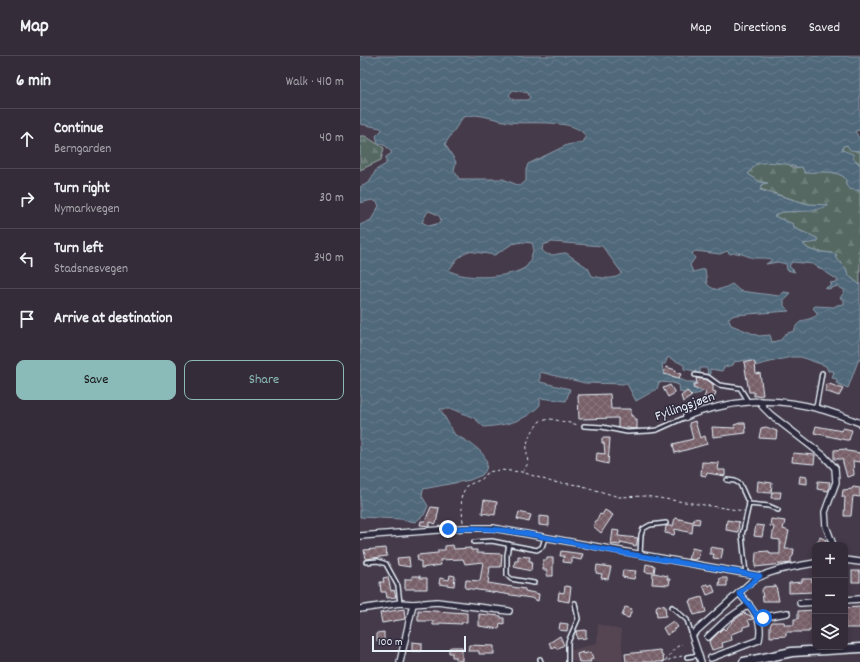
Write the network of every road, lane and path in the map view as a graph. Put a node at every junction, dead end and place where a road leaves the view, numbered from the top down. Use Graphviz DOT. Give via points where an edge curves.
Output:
graph roads {
  1 [pos="822,374"];
  2 [pos="695,375"];
  3 [pos="760,401"];
  4 [pos="748,402"];
  5 [pos="816,407"];
  6 [pos="686,417"];
  7 [pos="860,423"];
  8 [pos="584,426"];
  9 [pos="522,472"];
  10 [pos="727,480"];
  11 [pos="749,504"];
  12 [pos="778,510"];
  13 [pos="748,511"];
  14 [pos="666,523"];
  15 [pos="464,528"];
  16 [pos="360,536"];
  17 [pos="545,538"];
  18 [pos="474,542"];
  19 [pos="832,542"];
  20 [pos="509,544"];
  21 [pos="640,556"];
  22 [pos="848,560"];
  23 [pos="366,562"];
  24 [pos="860,562"];
  25 [pos="812,564"];
  26 [pos="746,574"];
  27 [pos="760,576"];
  28 [pos="534,583"];
  29 [pos="739,593"];
  30 [pos="860,599"];
  31 [pos="848,600"];
  32 [pos="812,602"];
  33 [pos="400,603"];
  34 [pos="575,603"];
  35 [pos="800,603"];
  36 [pos="413,604"];
  37 [pos="749,604"];
  38 [pos="672,607"];
  39 [pos="360,609"];
  40 [pos="509,611"];
  41 [pos="787,613"];
  42 [pos="758,618"];
  43 [pos="692,635"];
  44 [pos="708,637"];
  45 [pos="682,644"];
  46 [pos="860,648"];
  47 [pos="699,655"];
  48 [pos="687,657"];
  49 [pos="711,658"];
  50 [pos="749,661"];
  51 [pos="400,662"];
  52 [pos="564,662"];
  53 [pos="568,662"];
  54 [pos="662,662"];
  55 [pos="664,662"];
  56 [pos="701,662"];
  1 -- 5 [label="lane"];
  2 -- 4 [label="lane, Fyllingsjøen" via="708,377 719,385 740,388"];
  3 -- 4 [label="street, Fyllingsjøen"];
  3 -- 5 [label="street, Fyllingsjøen"];
  3 -- 19 [label="street" via="770,414 833,464 837,475 836,482 825,517"];
  4 -- 6 [label="street, Fyllingsjøen" via="710,409"];
  5 -- 7 [label="street, Fyllingsjøen"];
  6 -- 8 [label="lane, Fyllingsjøen" via="649,431 626,432"];
  8 -- 9 [label="path" via="551,419 540,421 529,435 526,445 528,463"];
  9 -- 13 [label="path" via="552,482 579,485 619,497 645,496"];
  9 -- 15 [label="path" via="488,472 482,479 466,486 461,498"];
  10 -- 11 [label="lane" via="740,484"];
  11 -- 12 [label="lane"];
  11 -- 13 [label="lane"];
  13 -- 26 [label="lane" via="742,540"];
  14 -- 21 [label="lane" via="650,525 644,529 641,535"];
  15 -- 16 [label="street"];
  15 -- 17 [label="street" via="493,528"];
  17 -- 20 [label="lane" via="542,547 537,550"];
  17 -- 21 [label="street"];
  18 -- 20 [label="lane" via="492,541"];
  20 -- 28 [label="lane" via="507,575 514,580"];
  21 -- 26 [label="street"];
  22 -- 24 [label="street"];
  23 -- 33 [label="lane" via="378,561 386,564 398,586"];
  25 -- 27 [label="street" via="780,569"];
  26 -- 27 [label="street"];
  27 -- 29 [label="street"];
  29 -- 37 [label="street"];
  29 -- 43 [label="street"];
  30 -- 31 [label="street"];
  32 -- 35 [label="street"];
  33 -- 36 [label="street"];
  33 -- 39 [label="street"];
  34 -- 53 [label="lane" via="577,623 568,642"];
  36 -- 40 [label="street" via="437,602"];
  36 -- 51 [label="street"];
  37 -- 42 [label="street"];
  37 -- 44 [label="street"];
  38 -- 43 [label="lane" via="687,620"];
  41 -- 42 [label="street"];
  42 -- 49 [label="street" via="759,640"];
  43 -- 47 [label="street"];
  45 -- 55 [label="path" via="675,648"];
  46 -- 50 [label="street" via="799,651"];
  47 -- 48 [label="lane"];
  47 -- 56 [label="street"];
  48 -- 55 [label="path" via="680,656"];
  52 -- 53 [label="lane"];
  54 -- 55 [label="path"];
}
